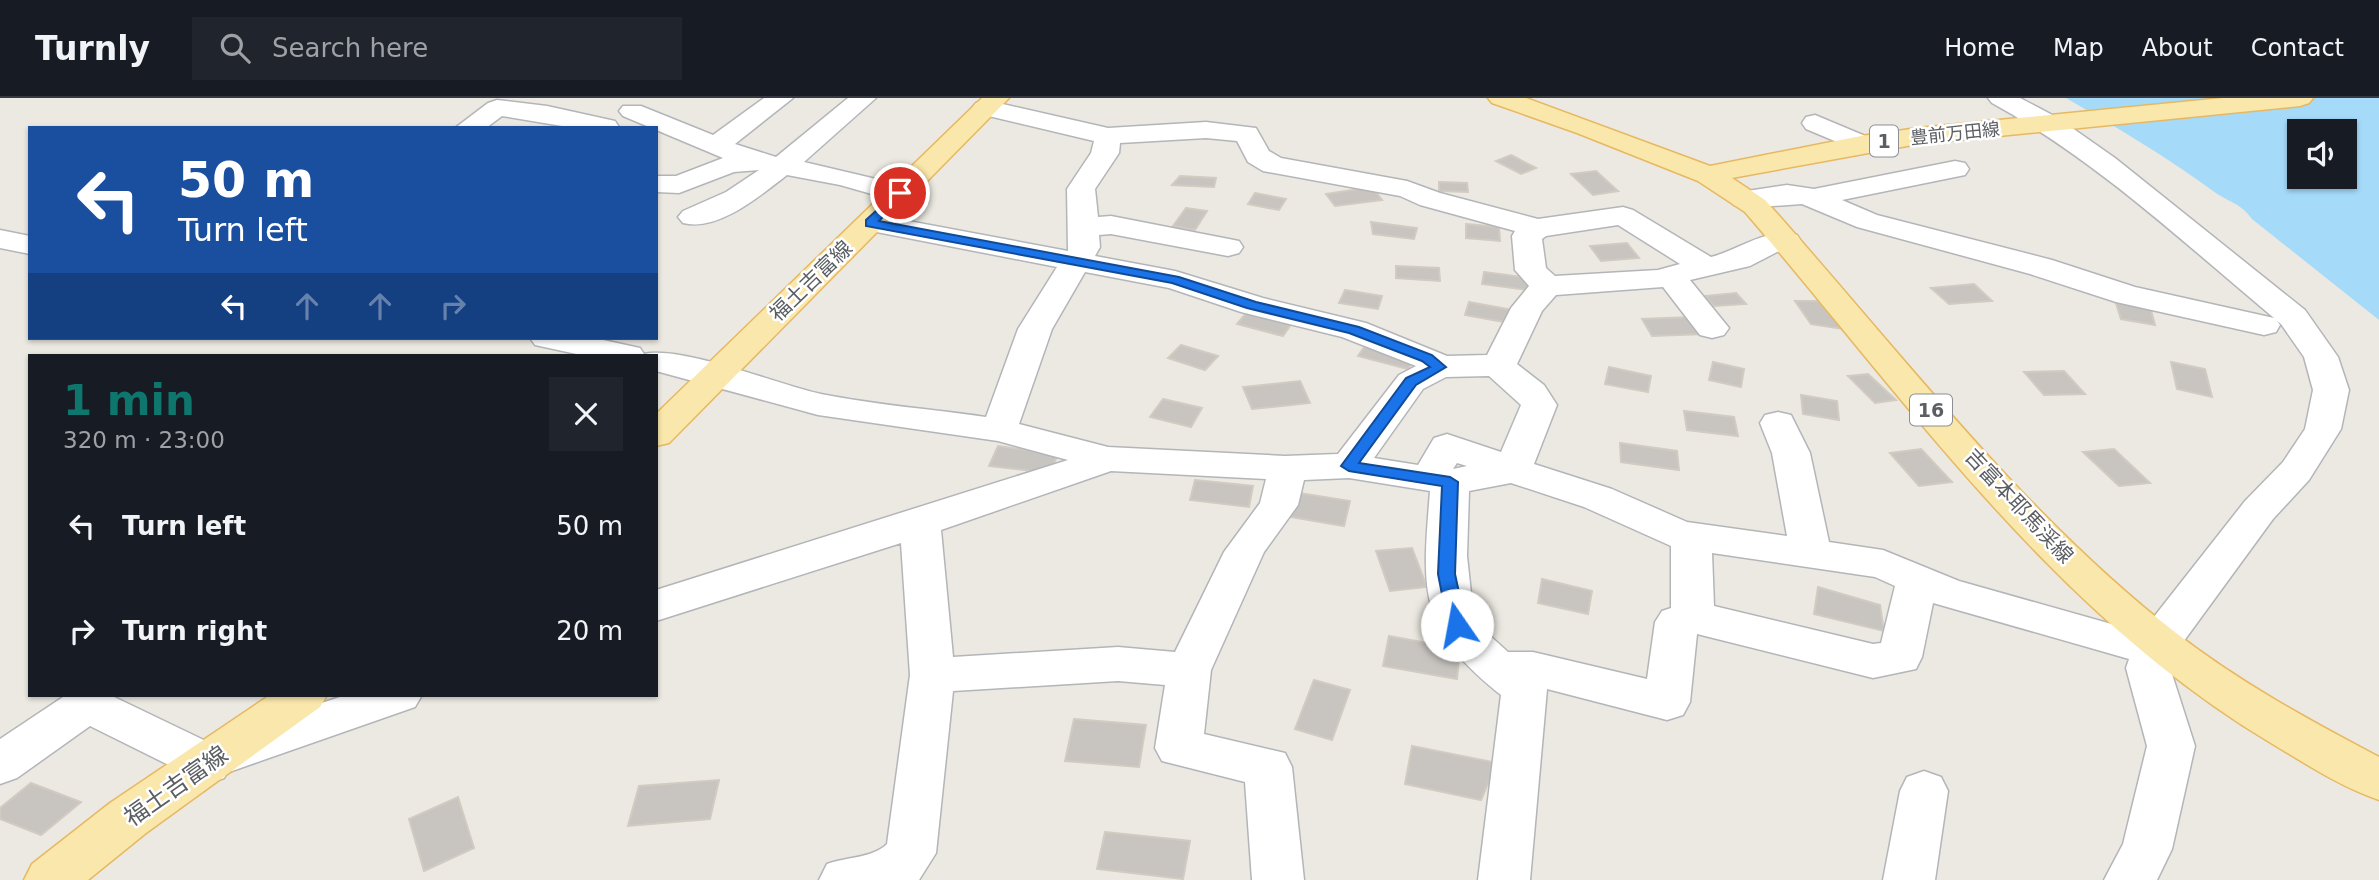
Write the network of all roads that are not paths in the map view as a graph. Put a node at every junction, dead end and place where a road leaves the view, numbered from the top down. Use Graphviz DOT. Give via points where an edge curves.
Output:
graph roads {
  1 [pos="780,98"];
  2 [pos="863,98"];
  3 [pos="1501,98"];
  4 [pos="2001,98"];
  5 [pos="2300,98"];
  6 [pos="991,103"];
  7 [pos="643,105"];
  8 [pos="1815,123"];
  9 [pos="2055,123"];
  10 [pos="471,126"];
  11 [pos="601,126"];
  12 [pos="608,126"];
  13 [pos="1108,136"];
  14 [pos="1861,144"];
  15 [pos="716,145"];
  16 [pos="766,164"];
  17 [pos="1955,169"];
  18 [pos="1708,175"];
  19 [pos="658,184"];
  20 [pos="900,193"];
  21 [pos="1812,198"];
  22 [pos="1744,199"];
  23 [pos="693,217"];
  24 [pos="871,223"];
  25 [pos="1082,227"];
  26 [pos="1537,228"];
  27 [pos="0,240"];
  28 [pos="1786,241"];
  29 [pos="28,245"];
  30 [pos="1228,247"];
  31 [pos="1075,261"];
  32 [pos="1706,267"];
  33 [pos="1670,276"];
  34 [pos="1546,286"];
  35 [pos="2264,325"];
  36 [pos="1713,328"];
  37 [pos="557,340"];
  38 [pos="623,354"];
  39 [pos="658,361"];
  40 [pos="1499,365"];
  41 [pos="1439,367"];
  42 [pos="718,375"];
  43 [pos="1778,423"];
  44 [pos="999,430"];
  45 [pos="658,433"];
  46 [pos="1108,459"];
  47 [pos="1349,466"];
  48 [pos="1285,468"];
  49 [pos="1513,470"];
  50 [pos="1440,481"];
  51 [pos="920,522"];
  52 [pos="1691,536"];
  53 [pos="1811,554"];
  54 [pos="1917,579"];
  55 [pos="658,605"];
  56 [pos="1693,617"];
  57 [pos="2158,643"];
  58 [pos="1500,669"];
  59 [pos="1189,670"];
  60 [pos="932,675"];
  61 [pos="301,697"];
  62 [pos="392,697"];
  63 [pos="211,761"];
  64 [pos="0,764"];
  65 [pos="2379,780"];
  66 [pos="1924,791"];
  67 [pos="50,880"];
  68 [pos="845,880"];
  69 [pos="1278,880"];
  70 [pos="1504,880"];
  71 [pos="1909,880"];
  72 [pos="2130,880"];
  1 -- 15 [label="street"];
  2 -- 16 [label="street"];
  3 -- 18 [label="main road"];
  4 -- 9 [label="street"];
  5 -- 9 [label="main road, 豊前万田線 / 1"];
  6 -- 13 [label="street"];
  6 -- 20 [label="main road, 福土吉富線"];
  7 -- 12 [label="street"];
  7 -- 15 [label="street"];
  8 -- 14 [label="street"];
  9 -- 14 [label="main road, 豊前万田線 / 1"];
  9 -- 57 [label="street" via="2293,317 2321,357 2331,390 2323,429 2295,471 2259,510"];
  10 -- 11 [label="street" via="497,108"];
  13 -- 25 [label="street" via="1105,153 1081,189"];
  13 -- 26 [label="street" via="1206,130 1247,134 1258,156 1273,165 1407,190"];
  14 -- 18 [label="main road, 豊前万田線 / 1"];
  15 -- 16 [label="street"];
  16 -- 19 [label="street" via="728,165 679,185"];
  16 -- 20 [label="street" via="843,177"];
  16 -- 23 [label="street" via="712,212"];
  17 -- 21 [label="street"];
  18 -- 22 [label="main road, 吉富本耶馬渓線 / 16"];
  20 -- 24 [label="main road, 福土吉富線"];
  21 -- 22 [label="street" via="1787,194"];
  21 -- 35 [label="street" via="1867,222 2041,267 2127,295"];
  22 -- 28 [label="main road, 吉富本耶馬渓線 / 16"];
  24 -- 31 [label="street"];
  24 -- 42 [label="main road, 福土吉富線"];
  25 -- 30 [label="street" via="1111,225"];
  25 -- 31 [label="street" via="1085,247"];
  26 -- 32 [label="street" via="1623,216"];
  26 -- 34 [label="street" via="1527,236 1531,270"];
  27 -- 29 [label="street"];
  28 -- 32 [label="street"];
  28 -- 57 [label="main road, 吉富本耶馬渓線 / 16" via="1987,475 2072,564"];
  31 -- 41 [label="street" via="1175,280 1354,330"];
  31 -- 44 [label="street" via="1035,329"];
  32 -- 33 [label="street"];
  33 -- 34 [label="street"];
  33 -- 36 [label="street"];
  34 -- 40 [label="street" via="1527,308"];
  37 -- 38 [label="street"];
  39 -- 42 [label="street"];
  40 -- 41 [label="street"];
  40 -- 49 [label="street" via="1505,375 1533,391 1539,405"];
  41 -- 47 [label="street" via="1411,382"];
  42 -- 44 [label="street" via="818,404"];
  42 -- 45 [label="main road, 福土吉富線"];
  43 -- 53 [label="street" via="1791,453"];
  44 -- 46 [label="street"];
  46 -- 48 [label="street"];
  46 -- 51 [label="street" via="1024,491"];
  47 -- 48 [label="street"];
  47 -- 50 [label="street"];
  48 -- 59 [label="street" via="1287,488 1278,510 1246,548"];
  49 -- 50 [label="street"];
  49 -- 52 [label="street"];
  50 -- 58 [label="street" via="1446,574 1457,625 1476,651"];
  51 -- 55 [label="street"];
  51 -- 60 [label="street"];
  52 -- 53 [label="street"];
  52 -- 56 [label="street"];
  53 -- 54 [label="street" via="1883,564"];
  54 -- 56 [label="street" via="1900,657 1873,661"];
  54 -- 57 [label="street" via="1946,592 2122,643"];
  56 -- 58 [label="street" via="1677,622 1667,702 1533,669"];
  57 -- 65 [label="main road, 吉富本耶馬渓線 / 16" via="2268,719"];
  57 -- 72 [label="street" via="2148,668 2171,746 2147,849"];
  58 -- 70 [label="street" via="1524,689"];
  59 -- 60 [label="street" via="1118,664"];
  59 -- 69 [label="street" via="1179,748 1268,767"];
  60 -- 68 [label="street" via="911,853 893,873"];
  61 -- 63 [label="main road, 福土吉富線"];
  62 -- 63 [label="street"];
  63 -- 64 [label="street" via="87,704"];
  63 -- 67 [label="main road, 福土吉富線"];
  66 -- 71 [label="street"];
}
